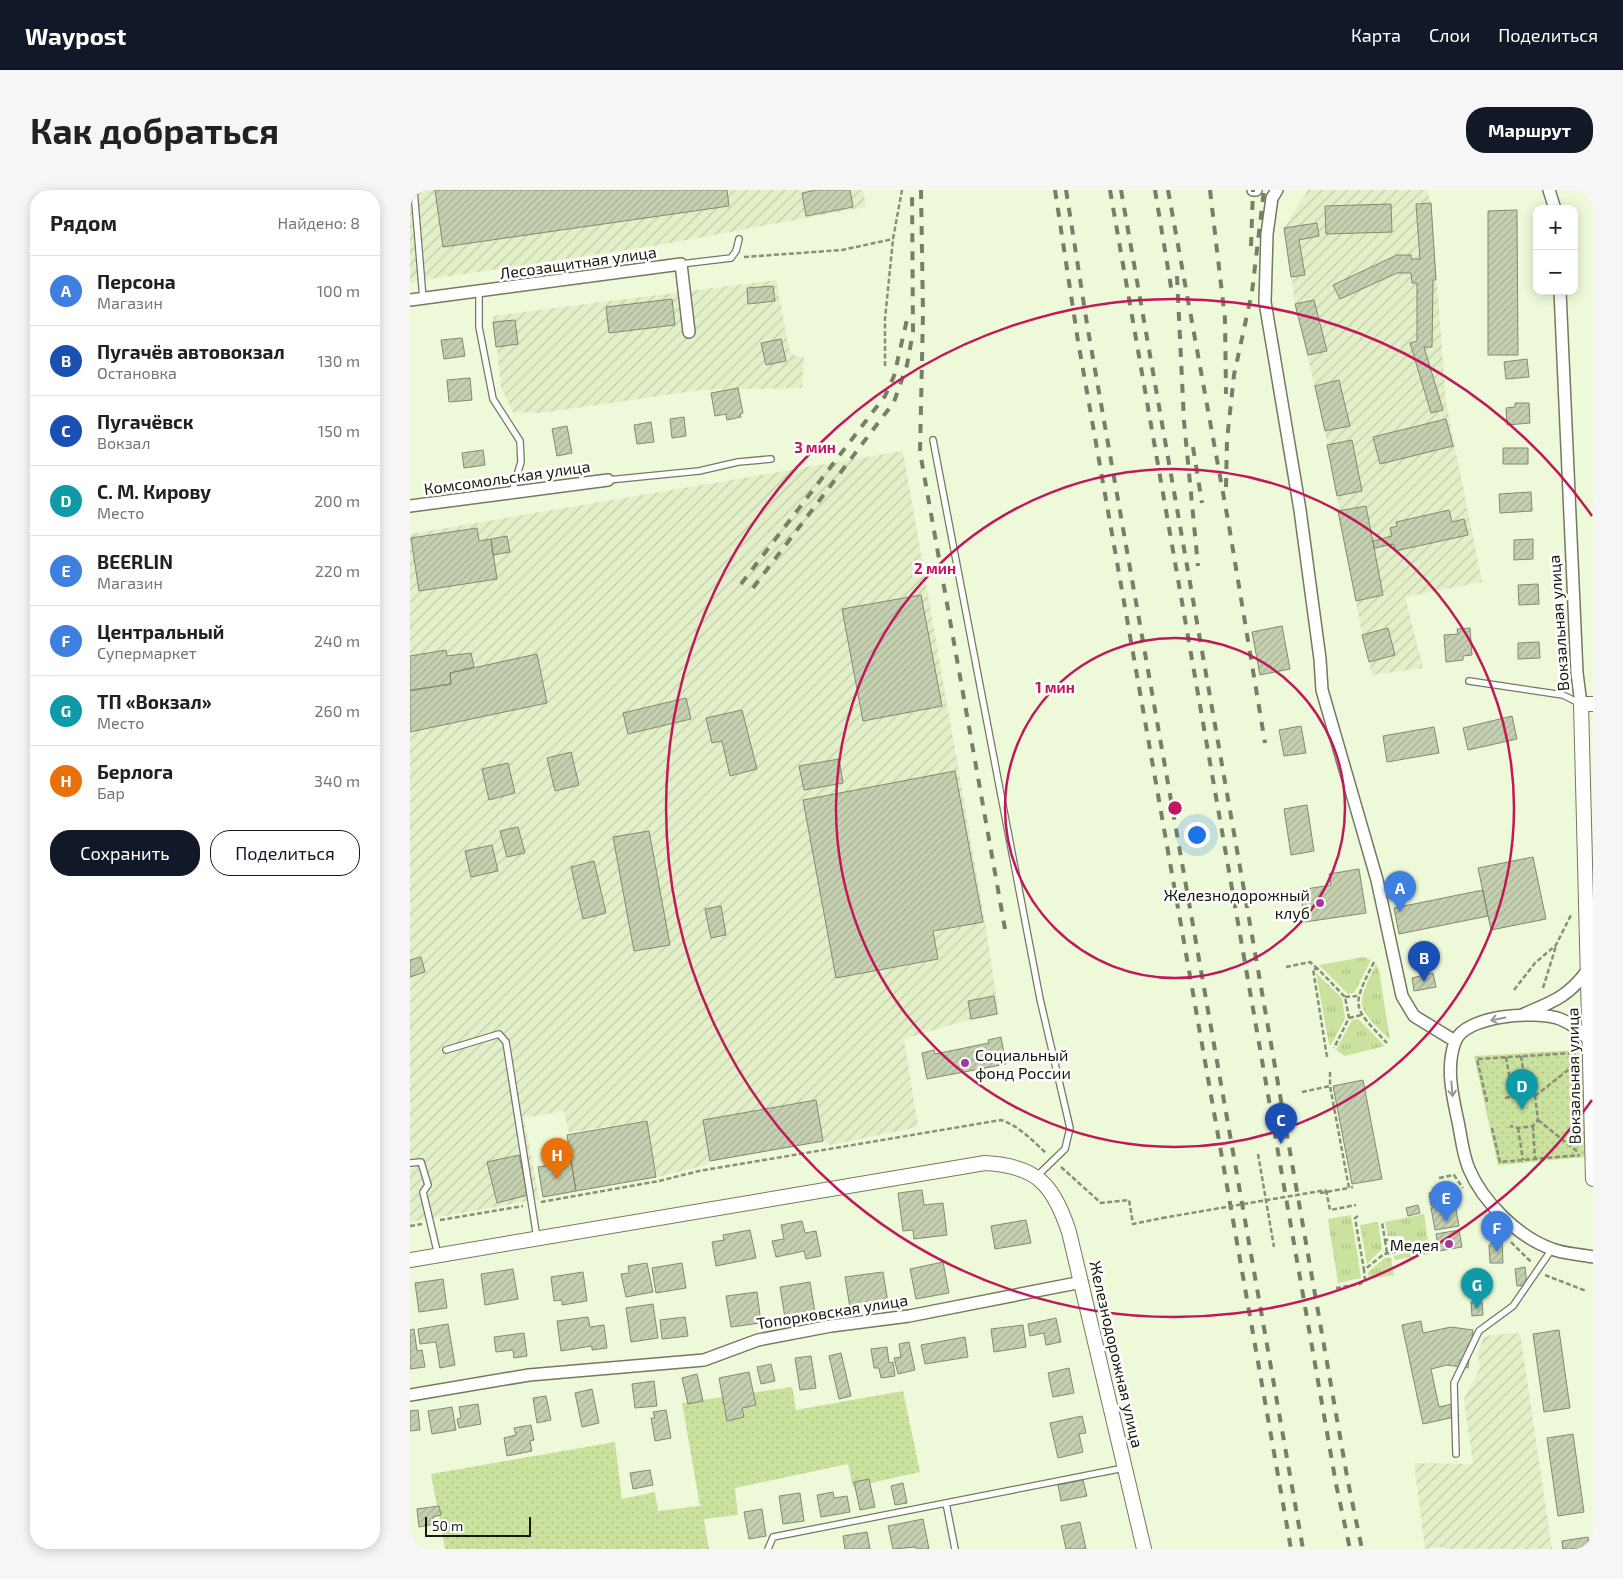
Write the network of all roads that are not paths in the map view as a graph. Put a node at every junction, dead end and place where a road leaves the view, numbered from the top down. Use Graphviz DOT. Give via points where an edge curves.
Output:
graph roads {
  1 [pos="414,190"];
  2 [pos="1277,190"];
  3 [pos="1549,190"];
  4 [pos="1554,205"];
  5 [pos="739,239"];
  6 [pos="681,264"];
  7 [pos="479,292"];
  8 [pos="1560,295"];
  9 [pos="422,299"];
  10 [pos="410,300"];
  11 [pos="688,332"];
  12 [pos="934,440"];
  13 [pos="771,459"];
  14 [pos="608,480"];
  15 [pos="512,492"];
  16 [pos="410,506"];
  17 [pos="1469,681"];
  18 [pos="1587,704"];
  19 [pos="1590,887"];
  20 [pos="1588,971"];
  21 [pos="1524,1014"];
  22 [pos="1455,1041"];
  23 [pos="1591,1041"];
  24 [pos="446,1050"];
  25 [pos="1589,1142"];
  26 [pos="410,1163"];
  27 [pos="1037,1176"];
  28 [pos="1593,1179"];
  29 [pos="537,1238"];
  30 [pos="1552,1249"];
  31 [pos="438,1256"];
  32 [pos="1593,1257"];
  33 [pos="410,1260"];
  34 [pos="1082,1282"];
  35 [pos="410,1395"];
  36 [pos="1456,1454"];
  37 [pos="1126,1468"];
  38 [pos="946,1503"];
  39 [pos="768,1549"];
  40 [pos="955,1549"];
  41 [pos="1144,1549"];
  1 -- 9 [label="lane"];
  2 -- 22 [label="street" via="1272,198 1267,234 1265,302 1301,520 1322,690 1377,880 1402,996 1414,1016"];
  3 -- 4 [label="street"];
  5 -- 6 [label="lane" via="731,258"];
  6 -- 7 [label="street, Лесозащитная улица"];
  6 -- 11 [label="street, Лесозащитная улица"];
  7 -- 9 [label="street, Лесозащитная улица"];
  7 -- 15 [label="lane" via="479,327 493,398 520,441 521,462"];
  8 -- 18 [label="street, Вокзальная улица" via="1576,673"];
  9 -- 10 [label="street, Лесозащитная улица"];
  12 -- 27 [label="lane" via="1040,999 1070,1128 1065,1150"];
  13 -- 14 [label="lane" via="699,471"];
  14 -- 15 [label="street, Комсомольская улица"];
  15 -- 16 [label="street, Комсомольская улица"];
  17 -- 18 [label="lane" via="1563,695"];
  18 -- 19 [label="street, Вокзальная улица"];
  19 -- 20 [label="street, Вокзальная улица" via="1586,904"];
  20 -- 21 [label="street" via="1575,987 1557,1000"];
  20 -- 23 [label="street, Вокзальная улица"];
  21 -- 22 [label="street, one-way" via="1486,1021 1466,1029"];
  21 -- 23 [label="street" via="1558,1018 1577,1027"];
  22 -- 30 [label="street, one-way" via="1450,1072 1452,1098 1469,1168 1489,1202 1522,1232"];
  23 -- 25 [label="street, Вокзальная улица"];
  24 -- 29 [label="lane" via="499,1034 506,1042"];
  25 -- 28 [label="street, Вокзальная улица"];
  26 -- 31 [label="lane" via="421,1162 428,1185 423,1192"];
  27 -- 29 [label="street" via="1008,1164 986,1163"];
  27 -- 34 [label="street, Железнодорожная улица" via="1051,1190 1061,1208"];
  29 -- 31 [label="street"];
  30 -- 32 [label="street"];
  30 -- 36 [label="lane" via="1513,1306 1479,1331 1454,1383"];
  31 -- 33 [label="street"];
  34 -- 35 [label="street, Топорковская улица" via="909,1316 758,1340 704,1360 528,1375"];
  34 -- 37 [label="street, Железнодорожная улица"];
  37 -- 38 [label="lane"];
  37 -- 41 [label="street, Железнодорожная улица"];
  38 -- 39 [label="lane" via="773,1537"];
  38 -- 40 [label="lane"];
}
